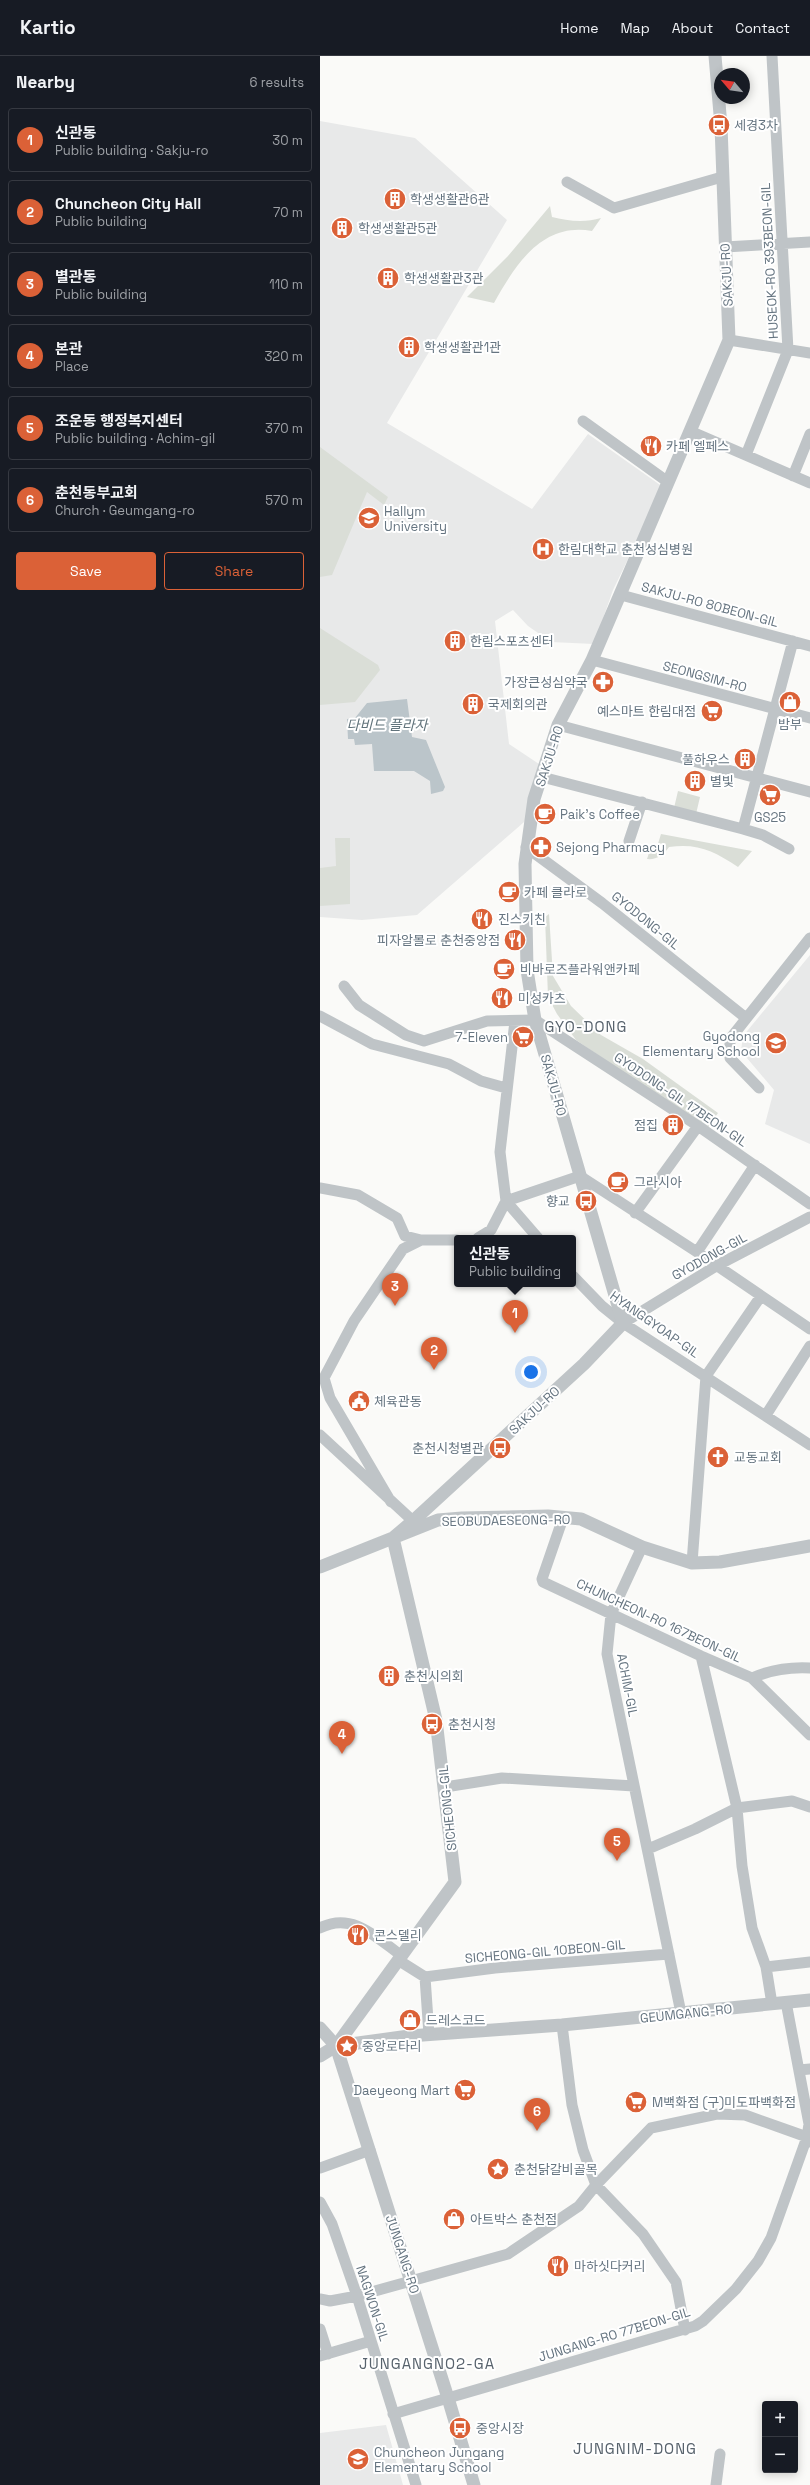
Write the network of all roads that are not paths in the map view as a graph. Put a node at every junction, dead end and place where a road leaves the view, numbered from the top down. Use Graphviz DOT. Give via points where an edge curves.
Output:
graph roads {
  1 [pos="714,56"];
  2 [pos="772,56"];
  3 [pos="722,177"];
  4 [pos="567,182"];
  5 [pos="810,242"];
  6 [pos="781,243"];
  7 [pos="724,247"];
  8 [pos="729,340"];
  9 [pos="788,350"];
  10 [pos="810,353"];
  11 [pos="583,421"];
  12 [pos="690,431"];
  13 [pos="810,434"];
  14 [pos="746,456"];
  15 [pos="793,476"];
  16 [pos="668,482"];
  17 [pos="810,483"];
  18 [pos="620,594"];
  19 [pos="793,641"];
  20 [pos="810,646"];
  21 [pos="592,660"];
  22 [pos="774,709"];
  23 [pos="810,718"];
  24 [pos="558,725"];
  25 [pos="542,777"];
  26 [pos="757,780"];
  27 [pos="810,792"];
  28 [pos="642,802"];
  29 [pos="742,829"];
  30 [pos="629,841"];
  31 [pos="526,847"];
  32 [pos="789,850"];
  33 [pos="810,938"];
  34 [pos="344,986"];
  35 [pos="320,1016"];
  36 [pos="746,1018"];
  37 [pos="535,1020"];
  38 [pos="515,1021"];
  39 [pos="506,1088"];
  40 [pos="759,1088"];
  41 [pos="698,1126"];
  42 [pos="755,1165"];
  43 [pos="580,1176"];
  44 [pos="320,1188"];
  45 [pos="506,1201"];
  46 [pos="810,1204"];
  47 [pos="635,1213"];
  48 [pos="810,1218"];
  49 [pos="483,1235"];
  50 [pos="535,1235"];
  51 [pos="421,1240"];
  52 [pos="454,1240"];
  53 [pos="697,1252"];
  54 [pos="716,1266"];
  55 [pos="576,1279"];
  56 [pos="761,1296"];
  57 [pos="623,1323"];
  58 [pos="810,1329"];
  59 [pos="810,1346"];
  60 [pos="706,1376"];
  61 [pos="766,1416"];
  62 [pos="320,1434"];
  63 [pos="810,1446"];
  64 [pos="391,1502"];
  65 [pos="563,1518"];
  66 [pos="413,1521"];
  67 [pos="393,1538"];
  68 [pos="810,1546"];
  69 [pos="642,1547"];
  70 [pos="692,1563"];
  71 [pos="320,1567"];
  72 [pos="611,1614"];
  73 [pos="701,1656"];
  74 [pos="810,1668"];
  75 [pos="752,1678"];
  76 [pos="810,1735"];
  77 [pos="634,1786"];
  78 [pos="445,1787"];
  79 [pos="810,1806"];
  80 [pos="737,1808"];
  81 [pos="648,1849"];
  82 [pos="320,1928"];
  83 [pos="669,1954"];
  84 [pos="400,1958"];
  85 [pos="810,1962"];
  86 [pos="766,1967"];
  87 [pos="425,1977"];
  88 [pos="810,2000"];
  89 [pos="786,2002"];
  90 [pos="772,2004"];
  91 [pos="680,2013"];
  92 [pos="562,2025"];
  93 [pos="320,2028"];
  94 [pos="429,2035"];
  95 [pos="336,2046"];
  96 [pos="320,2056"];
  97 [pos="805,2070"];
  98 [pos="809,2139"];
  99 [pos="370,2150"];
  100 [pos="320,2168"];
  101 [pos="596,2184"];
  102 [pos="320,2202"];
  103 [pos="412,2281"];
  104 [pos="357,2296"];
  105 [pos="320,2299"];
  106 [pos="320,2329"];
  107 [pos="685,2330"];
  108 [pos="371,2341"];
  109 [pos="324,2355"];
  110 [pos="448,2398"];
  111 [pos="393,2414"];
  112 [pos="720,2454"];
  113 [pos="416,2485"];
  114 [pos="474,2485"];
  115 [pos="716,2485"];
  1 -- 3 [label="street, SAKJU-RO"];
  2 -- 6 [label="street, HUSEOK-RO 393BEON-GIL"];
  3 -- 4 [label="street" via="614,208"];
  3 -- 7 [label="street, SAKJU-RO"];
  5 -- 6 [label="street"];
  6 -- 7 [label="street"];
  6 -- 9 [label="street, HUSEOK-RO 393BEON-GIL"];
  7 -- 8 [label="street, SAKJU-RO"];
  8 -- 9 [label="street"];
  8 -- 12 [label="street, SAKJU-RO"];
  9 -- 10 [label="street"];
  9 -- 14 [label="street, HUSEOK-RO 393BEON-GIL"];
  11 -- 16 [label="street"];
  12 -- 14 [label="street"];
  12 -- 16 [label="street, SAKJU-RO"];
  13 -- 15 [label="street"];
  14 -- 15 [label="street"];
  15 -- 17 [label="street"];
  16 -- 18 [label="street, SAKJU-RO"];
  18 -- 19 [label="street, SAKJU-RO 80BEON-GIL"];
  18 -- 21 [label="street, SAKJU-RO"];
  19 -- 20 [label="street, SAKJU-RO 80BEON-GIL"];
  19 -- 22 [label="street"];
  21 -- 22 [label="street, SEONGSIM-RO"];
  21 -- 24 [label="street, SAKJU-RO"];
  22 -- 23 [label="street, SEONGSIM-RO"];
  22 -- 26 [label="street"];
  24 -- 25 [label="street, SAKJU-RO"];
  24 -- 26 [label="street"];
  25 -- 28 [label="street"];
  25 -- 31 [label="street, SAKJU-RO" via="534,799"];
  26 -- 27 [label="street"];
  26 -- 29 [label="street"];
  28 -- 29 [label="street"];
  28 -- 30 [label="street"];
  29 -- 32 [label="street" via="762,835"];
  31 -- 36 [label="street, GYODONG-GIL" via="602,903"];
  31 -- 37 [label="street, SAKJU-RO" via="527,970"];
  33 -- 36 [label="street"];
  34 -- 38 [label="street" via="359,1005 406,1036 424,1040 487,1021"];
  35 -- 39 [label="street" via="372,1044 448,1064 481,1081"];
  36 -- 40 [label="street" via="730,1039 728,1051 730,1058"];
  37 -- 38 [label="street"];
  37 -- 41 [label="street, GYODONG-GIL 17BEON-GIL"];
  37 -- 43 [label="street, SAKJU-RO"];
  38 -- 39 [label="street"];
  39 -- 45 [label="street" via="500,1152"];
  41 -- 42 [label="street, GYODONG-GIL 17BEON-GIL"];
  41 -- 47 [label="street"];
  42 -- 46 [label="street, GYODONG-GIL 17BEON-GIL"];
  42 -- 53 [label="street"];
  43 -- 45 [label="street"];
  43 -- 47 [label="street"];
  43 -- 57 [label="street, SAKJU-RO"];
  44 -- 51 [label="street" via="358,1195 397,1218 405,1236"];
  45 -- 49 [label="street" via="491,1230"];
  45 -- 50 [label="street"];
  47 -- 53 [label="street"];
  48 -- 54 [label="street, GYODONG-GIL"];
  51 -- 52 [label="street"];
  51 -- 64 [label="street" via="403,1249 354,1321 324,1378 330,1398"];
  53 -- 54 [label="street"];
  54 -- 56 [label="street"];
  54 -- 57 [label="street, GYODONG-GIL"];
  55 -- 57 [label="street, HYANGGYOAP-GIL"];
  56 -- 58 [label="street"];
  56 -- 60 [label="street, HYANGGYOAP-GIL"];
  57 -- 60 [label="street, HYANGGYOAP-GIL"];
  57 -- 66 [label="street, SAKJU-RO" via="584,1364"];
  59 -- 61 [label="street"];
  60 -- 61 [label="street, HYANGGYOAP-GIL"];
  60 -- 70 [label="street"];
  61 -- 63 [label="street, HYANGGYOAP-GIL"];
  62 -- 64 [label="street"];
  64 -- 66 [label="street"];
  65 -- 67 [label="street, SEOBUDAESEONG-RO" via="438,1520"];
  65 -- 69 [label="street, SEOBUDAESEONG-RO" via="581,1519"];
  65 -- 72 [label="street, CHUNCHEON-RO 167BEON-GIL" via="543,1582"];
  66 -- 67 [label="street, SAKJU-RO"];
  67 -- 71 [label="street, SEOBUDAESEONG-RO"];
  67 -- 78 [label="street, SICHEONG-GIL" via="436,1720"];
  68 -- 70 [label="street, SEOBUDAESEONG-RO" via="720,1562"];
  69 -- 70 [label="street, SEOBUDAESEONG-RO"];
  69 -- 72 [label="street, ACHIM-GIL"];
  72 -- 73 [label="street, CHUNCHEON-RO 167BEON-GIL"];
  72 -- 77 [label="street, ACHIM-GIL" via="607,1654"];
  73 -- 75 [label="street, CHUNCHEON-RO 167BEON-GIL"];
  73 -- 80 [label="street"];
  74 -- 75 [label="street" via="796,1667 763,1673"];
  75 -- 76 [label="street, CHUNCHEON-RO 167BEON-GIL"];
  77 -- 78 [label="street" via="502,1778"];
  77 -- 81 [label="street, ACHIM-GIL"];
  78 -- 84 [label="street, SICHEONG-GIL" via="455,1882"];
  79 -- 80 [label="street" via="792,1801"];
  80 -- 81 [label="street"];
  80 -- 86 [label="street" via="742,1866 752,1928"];
  81 -- 83 [label="street, ACHIM-GIL"];
  82 -- 84 [label="street" via="330,1923 348,1922 362,1927"];
  83 -- 87 [label="street, SICHEONG-GIL 10BEON-GIL" via="495,1968"];
  83 -- 91 [label="street, ACHIM-GIL"];
  84 -- 87 [label="street"];
  84 -- 95 [label="street, SICHEONG-GIL"];
  85 -- 86 [label="street"];
  86 -- 90 [label="street"];
  87 -- 94 [label="street"];
  88 -- 89 [label="street, GEUMGANG-RO"];
  89 -- 90 [label="street, GEUMGANG-RO"];
  89 -- 97 [label="street, JUNGANG-RO 77BEON-GIL"];
  90 -- 91 [label="street, GEUMGANG-RO"];
  91 -- 92 [label="street, GEUMGANG-RO"];
  92 -- 94 [label="street, GEUMGANG-RO"];
  92 -- 101 [label="street" via="572,2104 583,2150"];
  93 -- 95 [label="street, JUNGANG-RO"];
  94 -- 95 [label="street, GEUMGANG-RO"];
  95 -- 96 [label="street, GEUMGANG-RO"];
  95 -- 99 [label="street, JUNGANG-RO"];
  97 -- 98 [label="street, JUNGANG-RO 77BEON-GIL"];
  98 -- 101 [label="street" via="745,2115 717,2114 652,2128"];
  98 -- 107 [label="street, JUNGANG-RO 77BEON-GIL" via="772,2238 758,2261 736,2289 703,2321"];
  99 -- 100 [label="street"];
  99 -- 103 [label="street, JUNGANG-RO"];
  101 -- 103 [label="street" via="578,2206 508,2254"];
  101 -- 107 [label="street" via="642,2234 676,2282"];
  102 -- 104 [label="street, NAGWON-GIL" via="332,2224"];
  103 -- 104 [label="street"];
  103 -- 110 [label="street, JUNGANG-RO"];
  104 -- 105 [label="street" via="330,2301"];
  104 -- 108 [label="street, NAGWON-GIL"];
  106 -- 109 [label="street"];
  107 -- 110 [label="street, JUNGANG-RO 77BEON-GIL"];
  108 -- 109 [label="street"];
  108 -- 111 [label="street, NAGWON-GIL"];
  110 -- 111 [label="street"];
  110 -- 114 [label="street, JUNGANG-RO"];
  111 -- 113 [label="street, NAGWON-GIL"];
  112 -- 115 [label="street"];
}
